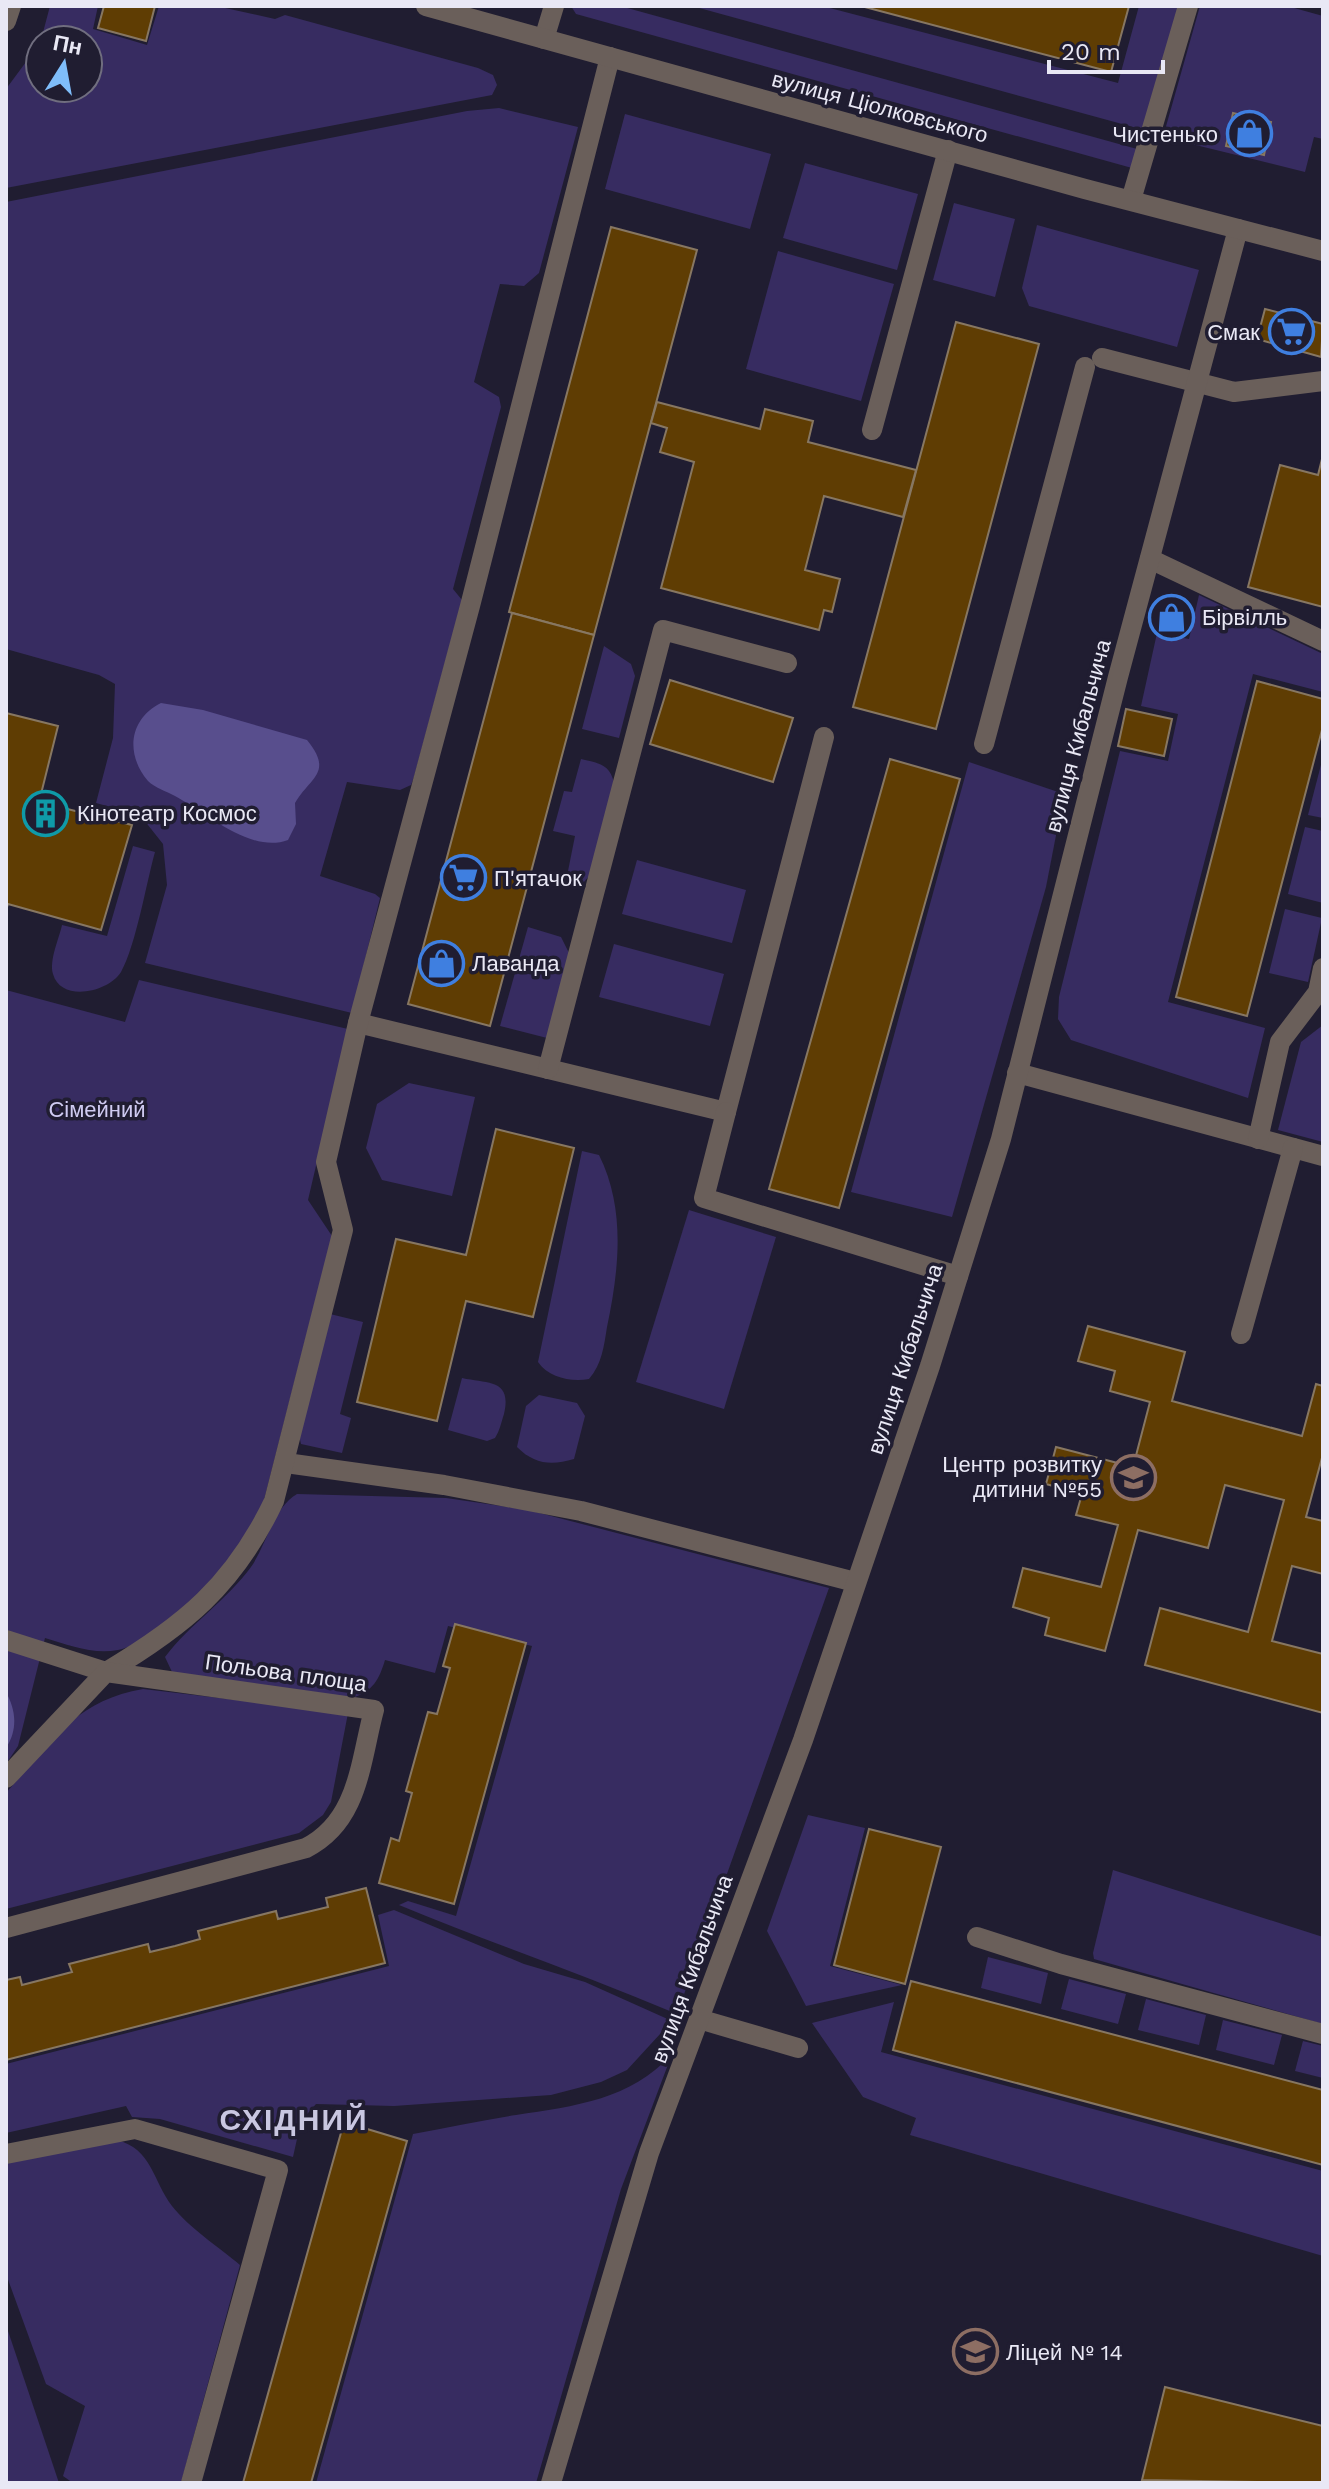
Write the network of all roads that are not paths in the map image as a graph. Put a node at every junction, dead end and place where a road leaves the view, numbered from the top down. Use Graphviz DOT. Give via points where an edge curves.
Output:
graph roads {
  1 [pos="11,6"];
  2 [pos="426,6"];
  3 [pos="554,6"];
  4 [pos="1188,6"];
  5 [pos="6,21"];
  6 [pos="544,39"];
  7 [pos="610,57"];
  8 [pos="948,150"];
  9 [pos="1131,200"];
  10 [pos="1238,229"];
  11 [pos="1323,251"];
  12 [pos="1323,381"];
  13 [pos="1198,383"];
  14 [pos="872,430"];
  15 [pos="1150,559"];
  16 [pos="1323,641"];
  17 [pos="787,663"];
  18 [pos="824,737"];
  19 [pos="984,744"];
  20 [pos="1323,968"];
  21 [pos="358,1023"];
  22 [pos="548,1069"];
  23 [pos="1017,1073"];
  24 [pos="726,1112"];
  25 [pos="1258,1139"];
  26 [pos="1293,1148"];
  27 [pos="1323,1156"];
  28 [pos="958,1276"];
  29 [pos="1241,1334"];
  30 [pos="286,1463"];
  31 [pos="855,1582"];
  32 [pos="6,1640"];
  33 [pos="106,1672"];
  34 [pos="6,1778"];
  35 [pos="6,1928"];
  36 [pos="977,1937"];
  37 [pos="699,2019"];
  38 [pos="1323,2034"];
  39 [pos="798,2048"];
  40 [pos="6,2154"];
  41 [pos="191,2483"];
  42 [pos="551,2483"];
  1 -- 5 [label="street"];
  2 -- 6 [label="street, вулиця Ціолковського"];
  3 -- 6 [label="street"];
  4 -- 9 [label="street"];
  6 -- 7 [label="street, вулиця Ціолковського"];
  7 -- 8 [label="street, вулиця Ціолковського"];
  7 -- 21 [label="street"];
  8 -- 9 [label="street, вулиця Ціолковського"];
  8 -- 14 [label="street"];
  9 -- 10 [label="street, вулиця Ціолковського"];
  10 -- 11 [label="street, вулиця Ціолковського"];
  10 -- 13 [label="street, вулиця Кибальчича"];
  12 -- 13 [label="street" via="1234,392"];
  13 -- 15 [label="street, вулиця Кибальчича"];
  13 -- 19 [label="street" via="1093,362"];
  15 -- 16 [label="street"];
  15 -- 23 [label="street, вулиця Кибальчича"];
  17 -- 22 [label="street" via="663,630"];
  18 -- 24 [label="street"];
  20 -- 25 [label="street" via="1318,992 1280,1042"];
  21 -- 22 [label="street"];
  21 -- 30 [label="street" via="326,1162 343,1230"];
  22 -- 24 [label="street"];
  23 -- 25 [label="street"];
  23 -- 28 [label="street, вулиця Кибальчича"];
  24 -- 28 [label="street" via="704,1198"];
  25 -- 26 [label="street"];
  26 -- 27 [label="street"];
  26 -- 29 [label="street"];
  28 -- 31 [label="street, вулиця Кибальчича"];
  30 -- 31 [label="street" via="581,1511"];
  30 -- 33 [label="street" via="256,1540 228,1579 163,1639"];
  31 -- 37 [label="street, вулиця Кибальчича" via="803,1740"];
  32 -- 33 [label="street"];
  33 -- 34 [label="street"];
  33 -- 35 [label="street, Польова площа" via="374,1710 345,1815 325,1838 306,1848"];
  36 -- 38 [label="street"];
  37 -- 39 [label="street"];
  37 -- 42 [label="street, вулиця Кибальчича" via="649,2153"];
  40 -- 41 [label="street" via="135,2129 278,2170"];
}
